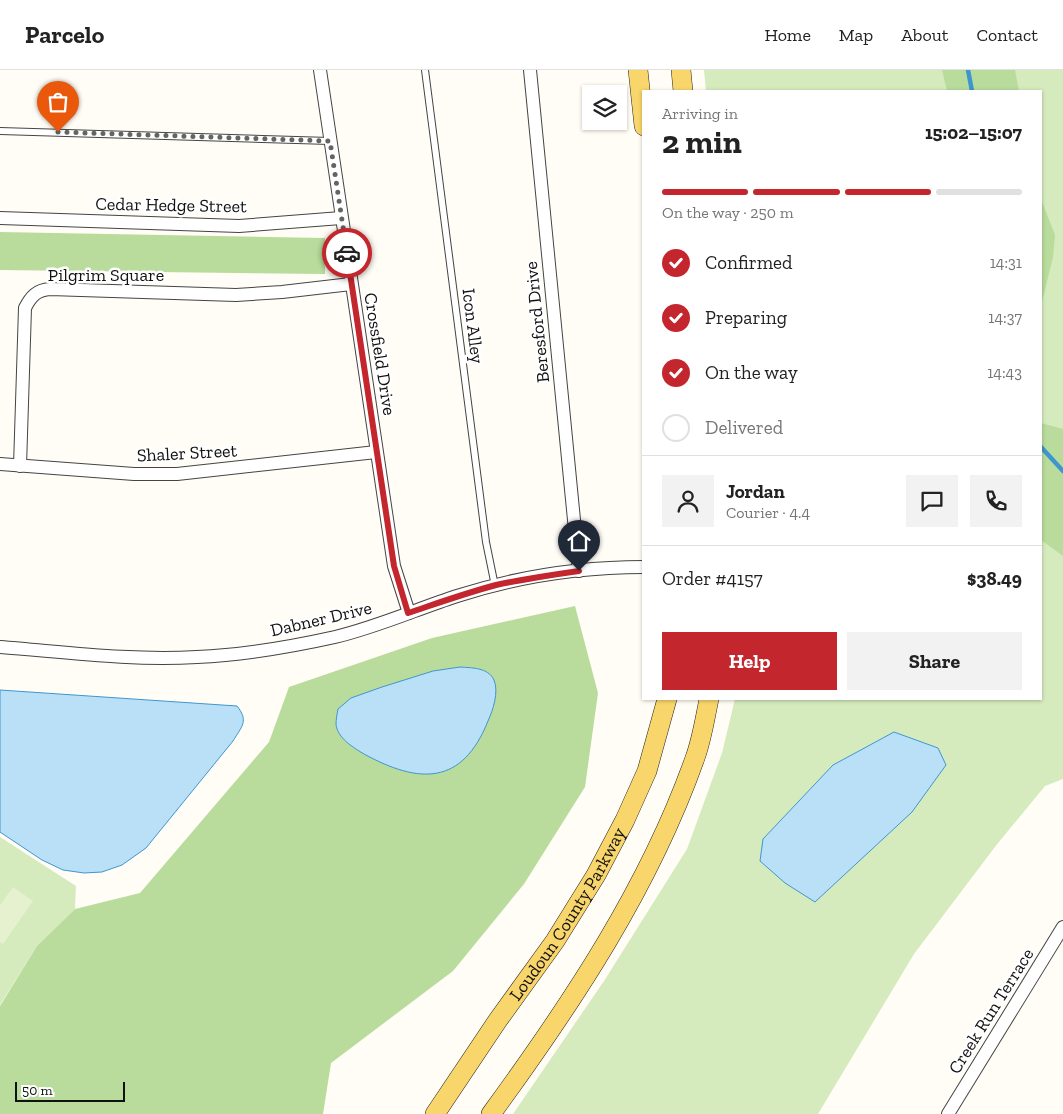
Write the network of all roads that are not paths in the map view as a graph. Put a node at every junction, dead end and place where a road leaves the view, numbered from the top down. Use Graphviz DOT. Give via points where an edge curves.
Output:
graph roads {
  1 [pos="320,70"];
  2 [pos="425,70"];
  3 [pos="530,70"];
  4 [pos="638,70"];
  5 [pos="681,70"];
  6 [pos="684,90"];
  7 [pos="642,107"];
  8 [pos="0,131"];
  9 [pos="330,141"];
  10 [pos="0,218"];
  11 [pos="341,218"];
  12 [pos="351,284"];
  13 [pos="376,452"];
  14 [pos="0,464"];
  15 [pos="20,466"];
  16 [pos="642,567"];
  17 [pos="579,571"];
  18 [pos="495,586"];
  19 [pos="408,613"];
  20 [pos="0,647"];
  21 [pos="667,700"];
  22 [pos="709,700"];
  23 [pos="1063,927"];
  24 [pos="435,1114"];
  25 [pos="491,1114"];
  26 [pos="948,1114"];
  1 -- 9 [label="street, Crossfield Drive"];
  2 -- 18 [label="lane, Icon Alley" via="485,532"];
  3 -- 17 [label="street, Beresford Drive"];
  4 -- 7 [label="main road"];
  5 -- 6 [label="main road"];
  8 -- 9 [label="lane"];
  9 -- 11 [label="street, Crossfield Drive"];
  10 -- 11 [label="street, Cedar Hedge Street" via="239,226"];
  11 -- 12 [label="street, Crossfield Drive"];
  12 -- 13 [label="street, Crossfield Drive"];
  12 -- 15 [label="street, Pilgrim Square" via="236,295 50,289 36,293 25,308"];
  13 -- 15 [label="street, Shaler Street" via="177,474"];
  13 -- 19 [label="street, Crossfield Drive" via="394,566"];
  14 -- 15 [label="street, Shaler Street"];
  16 -- 17 [label="street, Dabner Drive"];
  17 -- 18 [label="street, Dabner Drive"];
  18 -- 19 [label="street, Dabner Drive"];
  19 -- 20 [label="street, Dabner Drive" via="337,636 234,654 140,657"];
  21 -- 24 [label="main road, Loudoun County Parkway" via="647,771 596,875 555,941"];
  22 -- 25 [label="main road" via="696,756 662,840 626,910 589,971"];
  23 -- 26 [label="street, Creek Run Terrace"];
}
